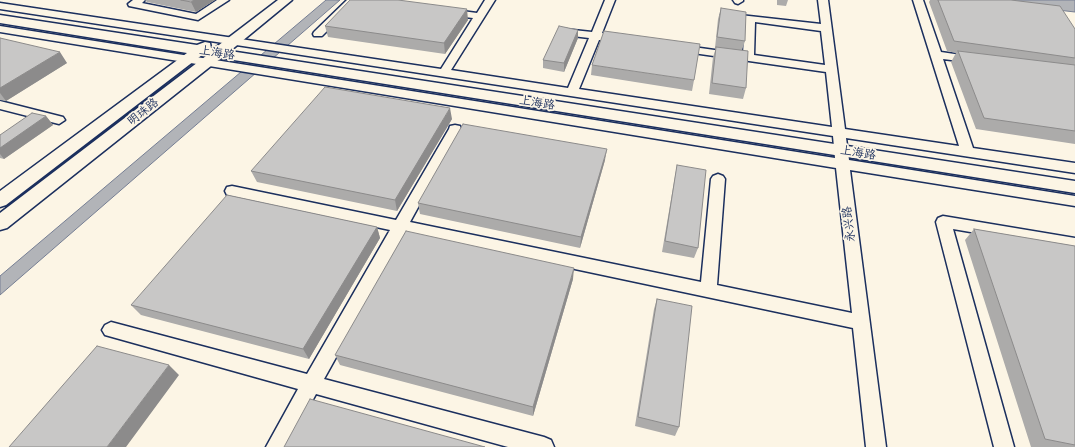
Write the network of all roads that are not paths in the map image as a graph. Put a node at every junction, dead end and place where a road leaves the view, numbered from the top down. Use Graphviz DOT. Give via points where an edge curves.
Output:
graph roads {
  1 [pos="140,0"];
  2 [pos="224,0"];
  3 [pos="265,0"];
  4 [pos="286,0"];
  5 [pos="357,0"];
  6 [pos="490,0"];
  7 [pos="610,0"];
  8 [pos="823,0"];
  9 [pos="918,0"];
  10 [pos="0,6"];
  11 [pos="433,10"];
  12 [pos="0,14"];
  13 [pos="719,15"];
  14 [pos="480,16"];
  15 [pos="750,18"];
  16 [pos="0,19"];
  17 [pos="826,28"];
  18 [pos="0,30"];
  19 [pos="564,32"];
  20 [pos="318,34"];
  21 [pos="596,36"];
  22 [pos="618,39"];
  23 [pos="666,46"];
  24 [pos="211,50"];
  25 [pos="936,55"];
  26 [pos="748,58"];
  27 [pos="990,62"];
  28 [pos="830,69"];
  29 [pos="444,73"];
  30 [pos="572,92"];
  31 [pos="0,105"];
  32 [pos="59,120"];
  33 [pos="455,129"];
  34 [pos="840,148"];
  35 [pos="968,152"];
  36 [pos="1075,168"];
  37 [pos="718,179"];
  38 [pos="1075,180"];
  39 [pos="1075,187"];
  40 [pos="232,191"];
  41 [pos="3,194"];
  42 [pos="1075,201"];
  43 [pos="0,223"];
  44 [pos="401,226"];
  45 [pos="1075,244"];
  46 [pos="708,290"];
  47 [pos="860,322"];
  48 [pos="111,330"];
  49 [pos="312,384"];
  50 [pos="276,447"];
  51 [pos="544,447"];
  52 [pos="876,447"];
  53 [pos="1004,447"];
  1 -- 2 [label="street" via="133,4 198,17"];
  3 -- 24 [label="main road, 明珠路"];
  4 -- 24 [label="main road, 明珠路"];
  5 -- 20 [label="street"];
  6 -- 14 [label="street"];
  7 -- 21 [label="street"];
  8 -- 17 [label="street, 永兴路"];
  9 -- 25 [label="street"];
  10 -- 24 [label="street"];
  11 -- 14 [label="street"];
  12 -- 24 [label="main road, 上海路"];
  13 -- 15 [label="street"];
  14 -- 29 [label="street"];
  15 -- 17 [label="street"];
  15 -- 26 [label="street"];
  16 -- 24 [label="main road, 上海路"];
  17 -- 28 [label="street, 永兴路"];
  18 -- 24 [label="street"];
  19 -- 21 [label="street"];
  21 -- 22 [label="street"];
  21 -- 30 [label="street"];
  23 -- 26 [label="street"];
  24 -- 29 [label="street"];
  24 -- 34 [label="main road, 上海路"];
  24 -- 41 [label="main road, 明珠路"];
  24 -- 43 [label="main road, 明珠路"];
  25 -- 27 [label="street"];
  25 -- 35 [label="street"];
  26 -- 28 [label="street"];
  28 -- 34 [label="street, 永兴路"];
  29 -- 30 [label="street"];
  30 -- 34 [label="street"];
  31 -- 32 [label="street"];
  33 -- 44 [label="street"];
  34 -- 35 [label="street"];
  34 -- 38 [label="main road, 上海路"];
  34 -- 39 [label="main road, 上海路"];
  34 -- 42 [label="street"];
  34 -- 47 [label="street, 永兴路"];
  35 -- 36 [label="street"];
  37 -- 46 [label="street"];
  40 -- 44 [label="street"];
  44 -- 46 [label="street"];
  44 -- 49 [label="street"];
  45 -- 53 [label="street" via="943,222"];
  46 -- 47 [label="street"];
  47 -- 52 [label="street, 永兴路"];
  48 -- 49 [label="street"];
  49 -- 50 [label="street"];
  49 -- 51 [label="street"];
}
